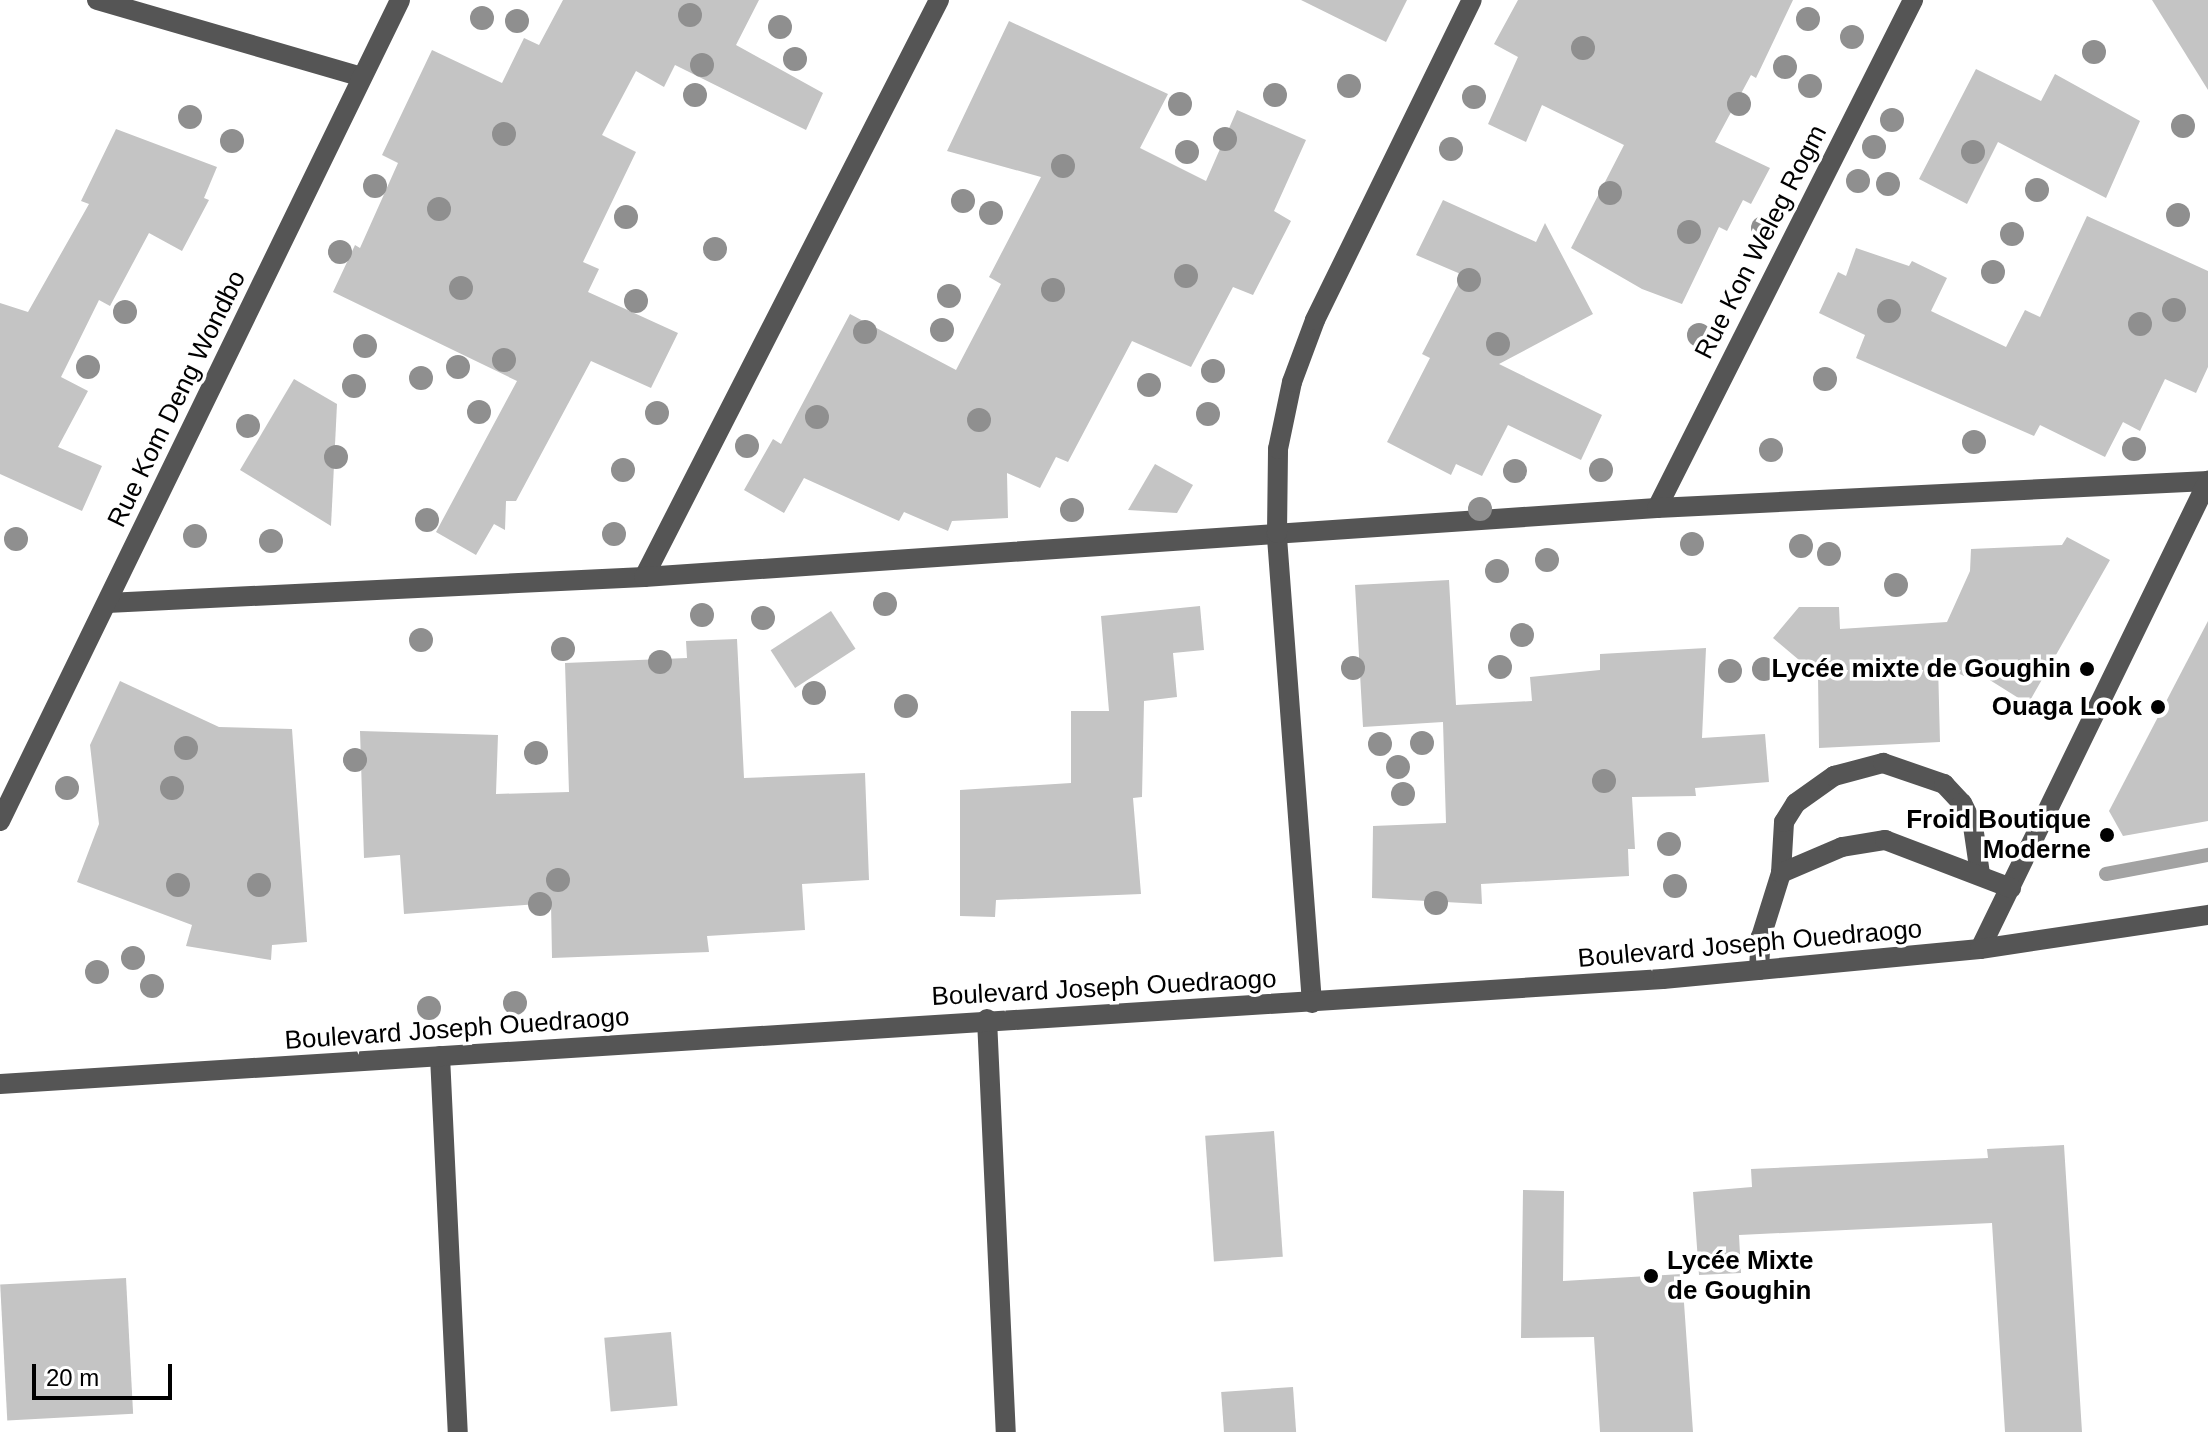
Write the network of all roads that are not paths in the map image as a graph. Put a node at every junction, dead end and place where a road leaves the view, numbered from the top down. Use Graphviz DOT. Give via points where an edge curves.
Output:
graph roads {
  1 [pos="97,0"];
  2 [pos="400,0"];
  3 [pos="939,0"];
  4 [pos="1472,0"];
  5 [pos="1913,0"];
  6 [pos="362,77"];
  7 [pos="2208,481"];
  8 [pos="1657,508"];
  9 [pos="1277,533"];
  10 [pos="644,577"];
  11 [pos="107,603"];
  12 [pos="0,821"];
  13 [pos="1781,873"];
  14 [pos="1980,874"];
  15 [pos="2011,888"];
  16 [pos="2208,915"];
  17 [pos="1980,949"];
  18 [pos="1759,970"];
  19 [pos="1312,1003"];
  20 [pos="987,1019"];
  21 [pos="440,1056"];
  22 [pos="0,1084"];
  23 [pos="458,1432"];
  24 [pos="1006,1432"];
  1 -- 6 [label="street"];
  2 -- 6 [label="street, Rue Kom Deng Wondbo"];
  3 -- 10 [label="street"];
  4 -- 9 [label="street" via="1315,320 1278,449"];
  5 -- 8 [label="street, Rue Kon Weleg Rogm"];
  6 -- 11 [label="street, Rue Kom Deng Wondbo"];
  7 -- 8 [label="street"];
  7 -- 15 [label="street"];
  8 -- 9 [label="street"];
  9 -- 10 [label="street"];
  9 -- 19 [label="street"];
  10 -- 11 [label="street"];
  11 -- 12 [label="street, Rue Kom Deng Wondbo"];
  13 -- 14 [label="street" via="1842,847 1885,840"];
  13 -- 14 [label="street" via="1784,822 1796,803 1834,776 1883,763 1944,784 1962,803 1973,826"];
  13 -- 18 [label="street" via="1761,937"];
  14 -- 15 [label="street"];
  15 -- 17 [label="street"];
  16 -- 17 [label="street, Boulevard Joseph Ouedraogo"];
  17 -- 18 [label="street, Boulevard Joseph Ouedraogo"];
  18 -- 19 [label="street, Boulevard Joseph Ouedraogo"];
  19 -- 20 [label="street, Boulevard Joseph Ouedraogo"];
  20 -- 21 [label="street, Boulevard Joseph Ouedraogo"];
  20 -- 24 [label="street"];
  21 -- 22 [label="street, Boulevard Joseph Ouedraogo"];
  21 -- 23 [label="street"];
}
